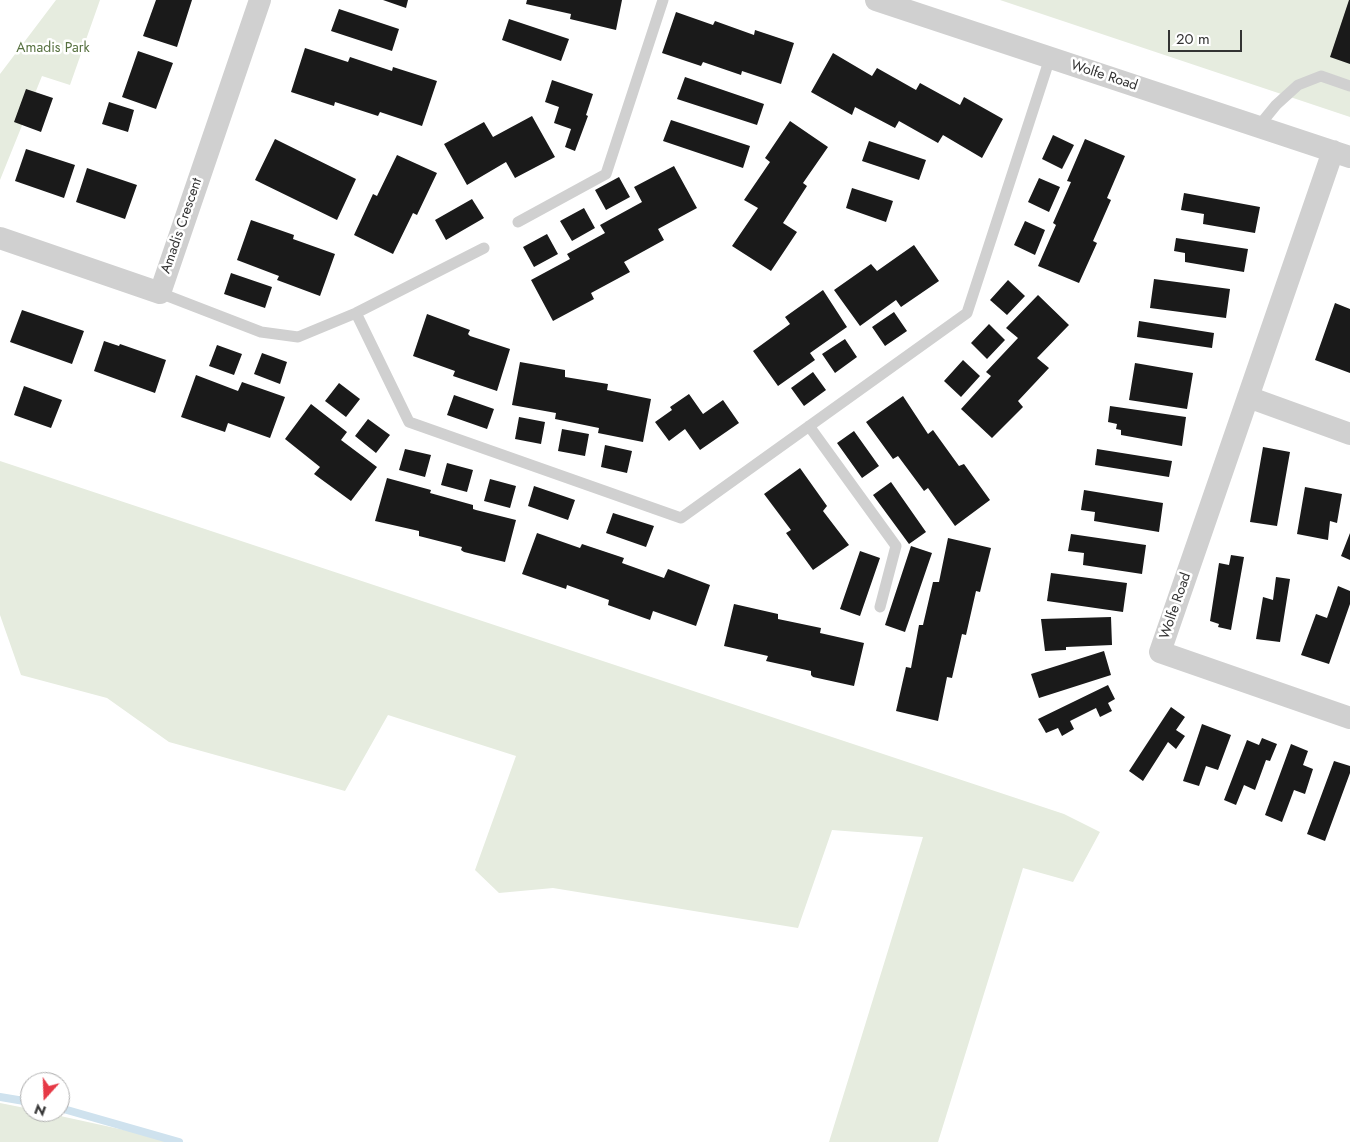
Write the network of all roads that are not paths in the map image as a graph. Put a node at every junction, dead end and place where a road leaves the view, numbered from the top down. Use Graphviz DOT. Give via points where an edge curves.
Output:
graph roads {
  1 [pos="260,0"];
  2 [pos="663,0"];
  3 [pos="876,0"];
  4 [pos="1050,58"];
  5 [pos="1350,86"];
  6 [pos="1258,127"];
  7 [pos="1341,154"];
  8 [pos="518,222"];
  9 [pos="0,238"];
  10 [pos="484,248"];
  11 [pos="160,293"];
  12 [pos="356,313"];
  13 [pos="1248,397"];
  14 [pos="809,426"];
  15 [pos="1350,434"];
  16 [pos="880,607"];
  17 [pos="1350,718"];
  1 -- 11 [label="street, Amadis Crescent"];
  2 -- 8 [label="lane" via="606,174"];
  3 -- 4 [label="street, Wolfe Road"];
  4 -- 6 [label="street, Wolfe Road"];
  4 -- 14 [label="lane" via="967,313"];
  5 -- 6 [label="lane" via="1321,76 1298,85"];
  6 -- 7 [label="street, Wolfe Road"];
  7 -- 13 [label="street, Wolfe Road"];
  9 -- 11 [label="street, Amadis Crescent"];
  10 -- 12 [label="lane"];
  11 -- 12 [label="lane" via="261,332 298,337"];
  12 -- 14 [label="lane" via="409,422 681,518"];
  13 -- 15 [label="street"];
  13 -- 17 [label="street, Wolfe Road" via="1160,652"];
  14 -- 16 [label="lane" via="896,546"];
}
